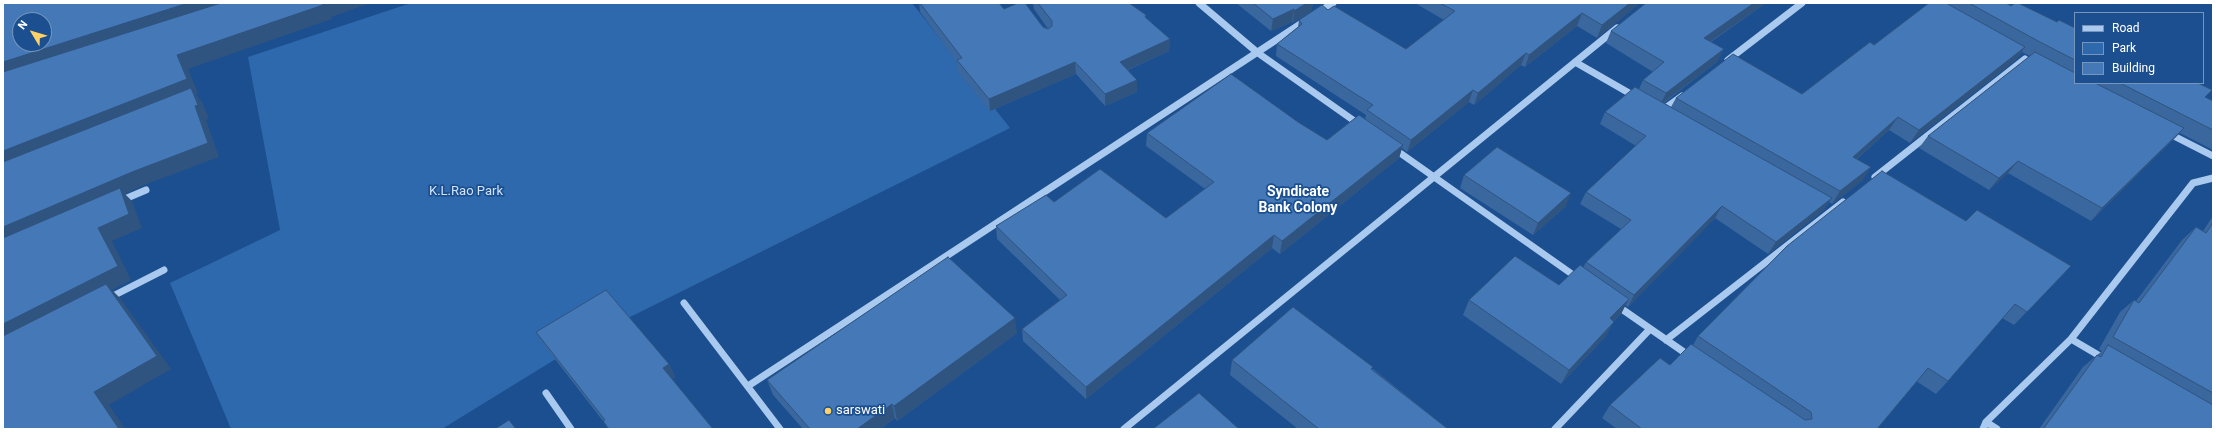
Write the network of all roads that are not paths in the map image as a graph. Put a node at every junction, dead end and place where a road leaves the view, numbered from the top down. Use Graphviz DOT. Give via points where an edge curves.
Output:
graph roads {
  1 [pos="1200,3"];
  2 [pos="1333,3"];
  3 [pos="1802,3"];
  4 [pos="1624,23"];
  5 [pos="1258,53"];
  6 [pos="1575,62"];
  7 [pos="2032,63"];
  8 [pos="1722,64"];
  9 [pos="1686,92"];
  10 [pos="1642,100"];
  11 [pos="1655,108"];
  12 [pos="1661,111"];
  13 [pos="1668,115"];
  14 [pos="1369,131"];
  15 [pos="2164,131"];
  16 [pos="1389,145"];
  17 [pos="2213,156"];
  18 [pos="1435,177"];
  19 [pos="2213,178"];
  20 [pos="1870,181"];
  21 [pos="146,190"];
  22 [pos="1851,195"];
  23 [pos="110,205"];
  24 [pos="1826,206"];
  25 [pos="1833,210"];
  26 [pos="164,270"];
  27 [pos="1585,283"];
  28 [pos="1611,301"];
  29 [pos="101,302"];
  30 [pos="684,303"];
  31 [pos="1650,329"];
  32 [pos="2071,339"];
  33 [pos="1666,340"];
  34 [pos="1699,362"];
  35 [pos="2111,362"];
  36 [pos="748,386"];
  37 [pos="546,393"];
  38 [pos="1984,426"];
  39 [pos="571,429"];
  40 [pos="780,429"];
  41 [pos="1124,429"];
  42 [pos="1555,429"];
  43 [pos="1997,429"];
  1 -- 5 [label="street"];
  2 -- 5 [label="street"];
  3 -- 8 [label="street"];
  4 -- 6 [label="street"];
  5 -- 14 [label="street"];
  5 -- 36 [label="street"];
  6 -- 10 [label="street"];
  6 -- 18 [label="street"];
  7 -- 20 [label="street" via="2022,57"];
  9 -- 12 [label="street"];
  11 -- 12 [label="street"];
  12 -- 13 [label="street"];
  15 -- 17 [label="street"];
  16 -- 18 [label="street"];
  18 -- 27 [label="street"];
  18 -- 41 [label="street"];
  19 -- 32 [label="street" via="2193,183"];
  21 -- 23 [label="street"];
  22 -- 25 [label="street"];
  24 -- 25 [label="street"];
  25 -- 33 [label="street"];
  26 -- 29 [label="street"];
  28 -- 31 [label="street"];
  30 -- 36 [label="street"];
  31 -- 33 [label="street"];
  31 -- 42 [label="street"];
  32 -- 35 [label="street"];
  32 -- 38 [label="street"];
  33 -- 34 [label="street"];
  36 -- 40 [label="street"];
  37 -- 39 [label="street"];
  38 -- 43 [label="street"];
}
